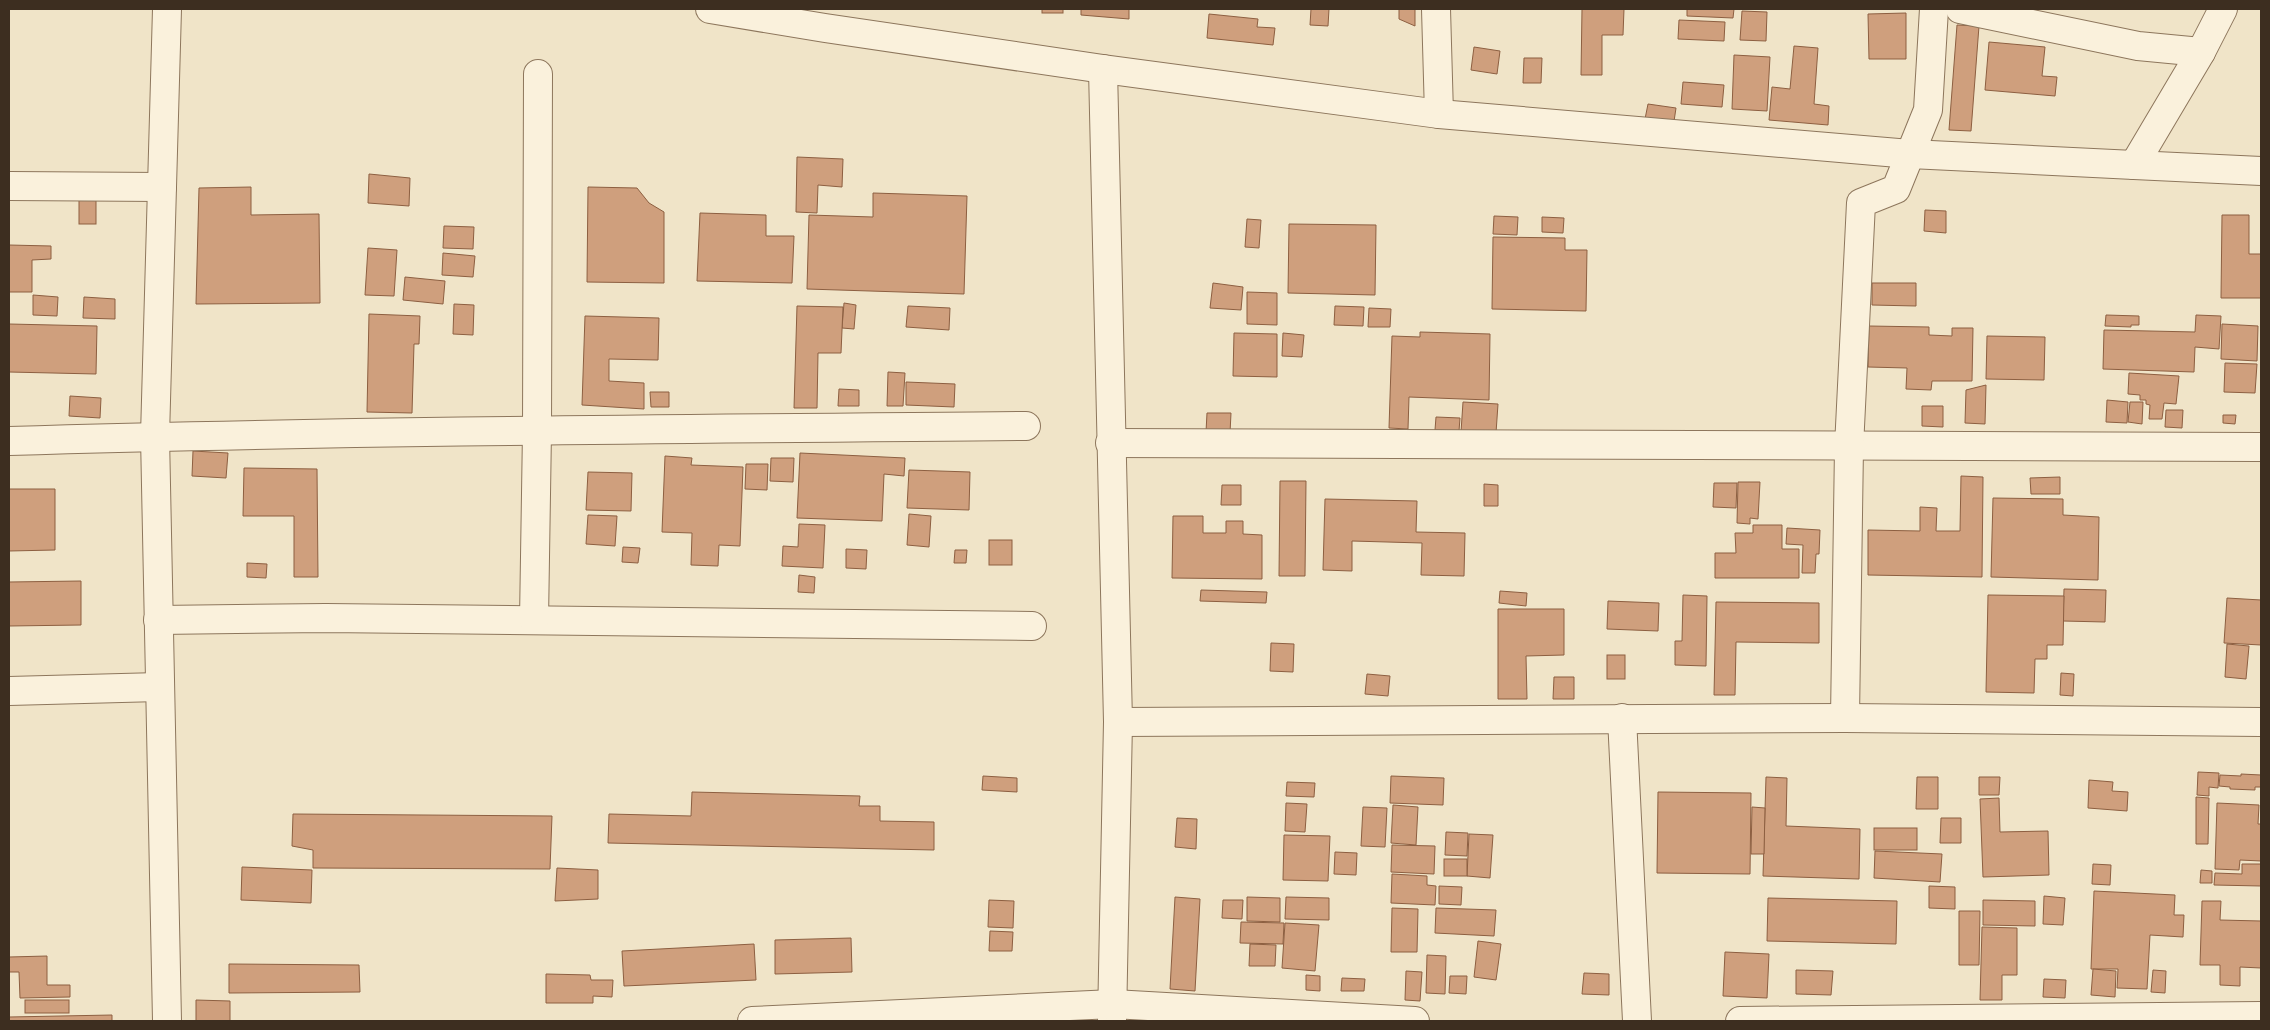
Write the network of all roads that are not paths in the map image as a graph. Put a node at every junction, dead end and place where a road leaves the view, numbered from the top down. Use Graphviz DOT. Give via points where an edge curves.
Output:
graph roads {
  1 [pos="167,9"];
  2 [pos="710,9"];
  3 [pos="1436,9"];
  4 [pos="1934,9"];
  5 [pos="1960,9"];
  6 [pos="2222,9"];
  7 [pos="827,18"];
  8 [pos="2201,52"];
  9 [pos="1103,69"];
  10 [pos="538,74"];
  11 [pos="1439,114"];
  12 [pos="1910,154"];
  13 [pos="2134,165"];
  14 [pos="2261,171"];
  15 [pos="9,186"];
  16 [pos="162,187"];
  17 [pos="1026,426"];
  18 [pos="538,431"];
  19 [pos="155,436"];
  20 [pos="9,441"];
  21 [pos="1110,444"];
  22 [pos="1849,446"];
  23 [pos="2261,447"];
  24 [pos="158,620"];
  25 [pos="534,620"];
  26 [pos="1032,626"];
  27 [pos="159,687"];
  28 [pos="9,691"];
  29 [pos="1622,718"];
  30 [pos="1845,718"];
  31 [pos="1118,722"];
  32 [pos="2261,722"];
  33 [pos="1113,1013"];
  34 [pos="2261,1016"];
  35 [pos="167,1021"];
  36 [pos="752,1021"];
  37 [pos="1415,1021"];
  38 [pos="1637,1021"];
  39 [pos="1740,1021"];
  1 -- 16 [label="street"];
  2 -- 7 [label="street"];
  3 -- 11 [label="street"];
  4 -- 12 [label="street" via="1928,110"];
  5 -- 8 [label="street" via="2138,46"];
  6 -- 8 [label="street"];
  7 -- 9 [label="street"];
  8 -- 13 [label="street"];
  9 -- 11 [label="street"];
  9 -- 21 [label="street"];
  10 -- 18 [label="street"];
  11 -- 12 [label="street"];
  12 -- 13 [label="street"];
  12 -- 22 [label="street" via="1896,190 1861,203"];
  13 -- 14 [label="street"];
  15 -- 16 [label="street"];
  16 -- 19 [label="street"];
  17 -- 18 [label="street"];
  18 -- 19 [label="street"];
  18 -- 25 [label="street"];
  19 -- 20 [label="street"];
  19 -- 24 [label="street"];
  21 -- 22 [label="street"];
  21 -- 31 [label="street"];
  22 -- 23 [label="street"];
  22 -- 30 [label="street"];
  24 -- 25 [label="street"];
  24 -- 27 [label="street"];
  25 -- 26 [label="street"];
  27 -- 28 [label="street"];
  27 -- 35 [label="street"];
  29 -- 30 [label="street"];
  29 -- 31 [label="street"];
  29 -- 38 [label="street"];
  30 -- 32 [label="street"];
  31 -- 33 [label="street"];
  33 -- 36 [label="street"];
  33 -- 37 [label="street"];
  34 -- 39 [label="street"];
}
